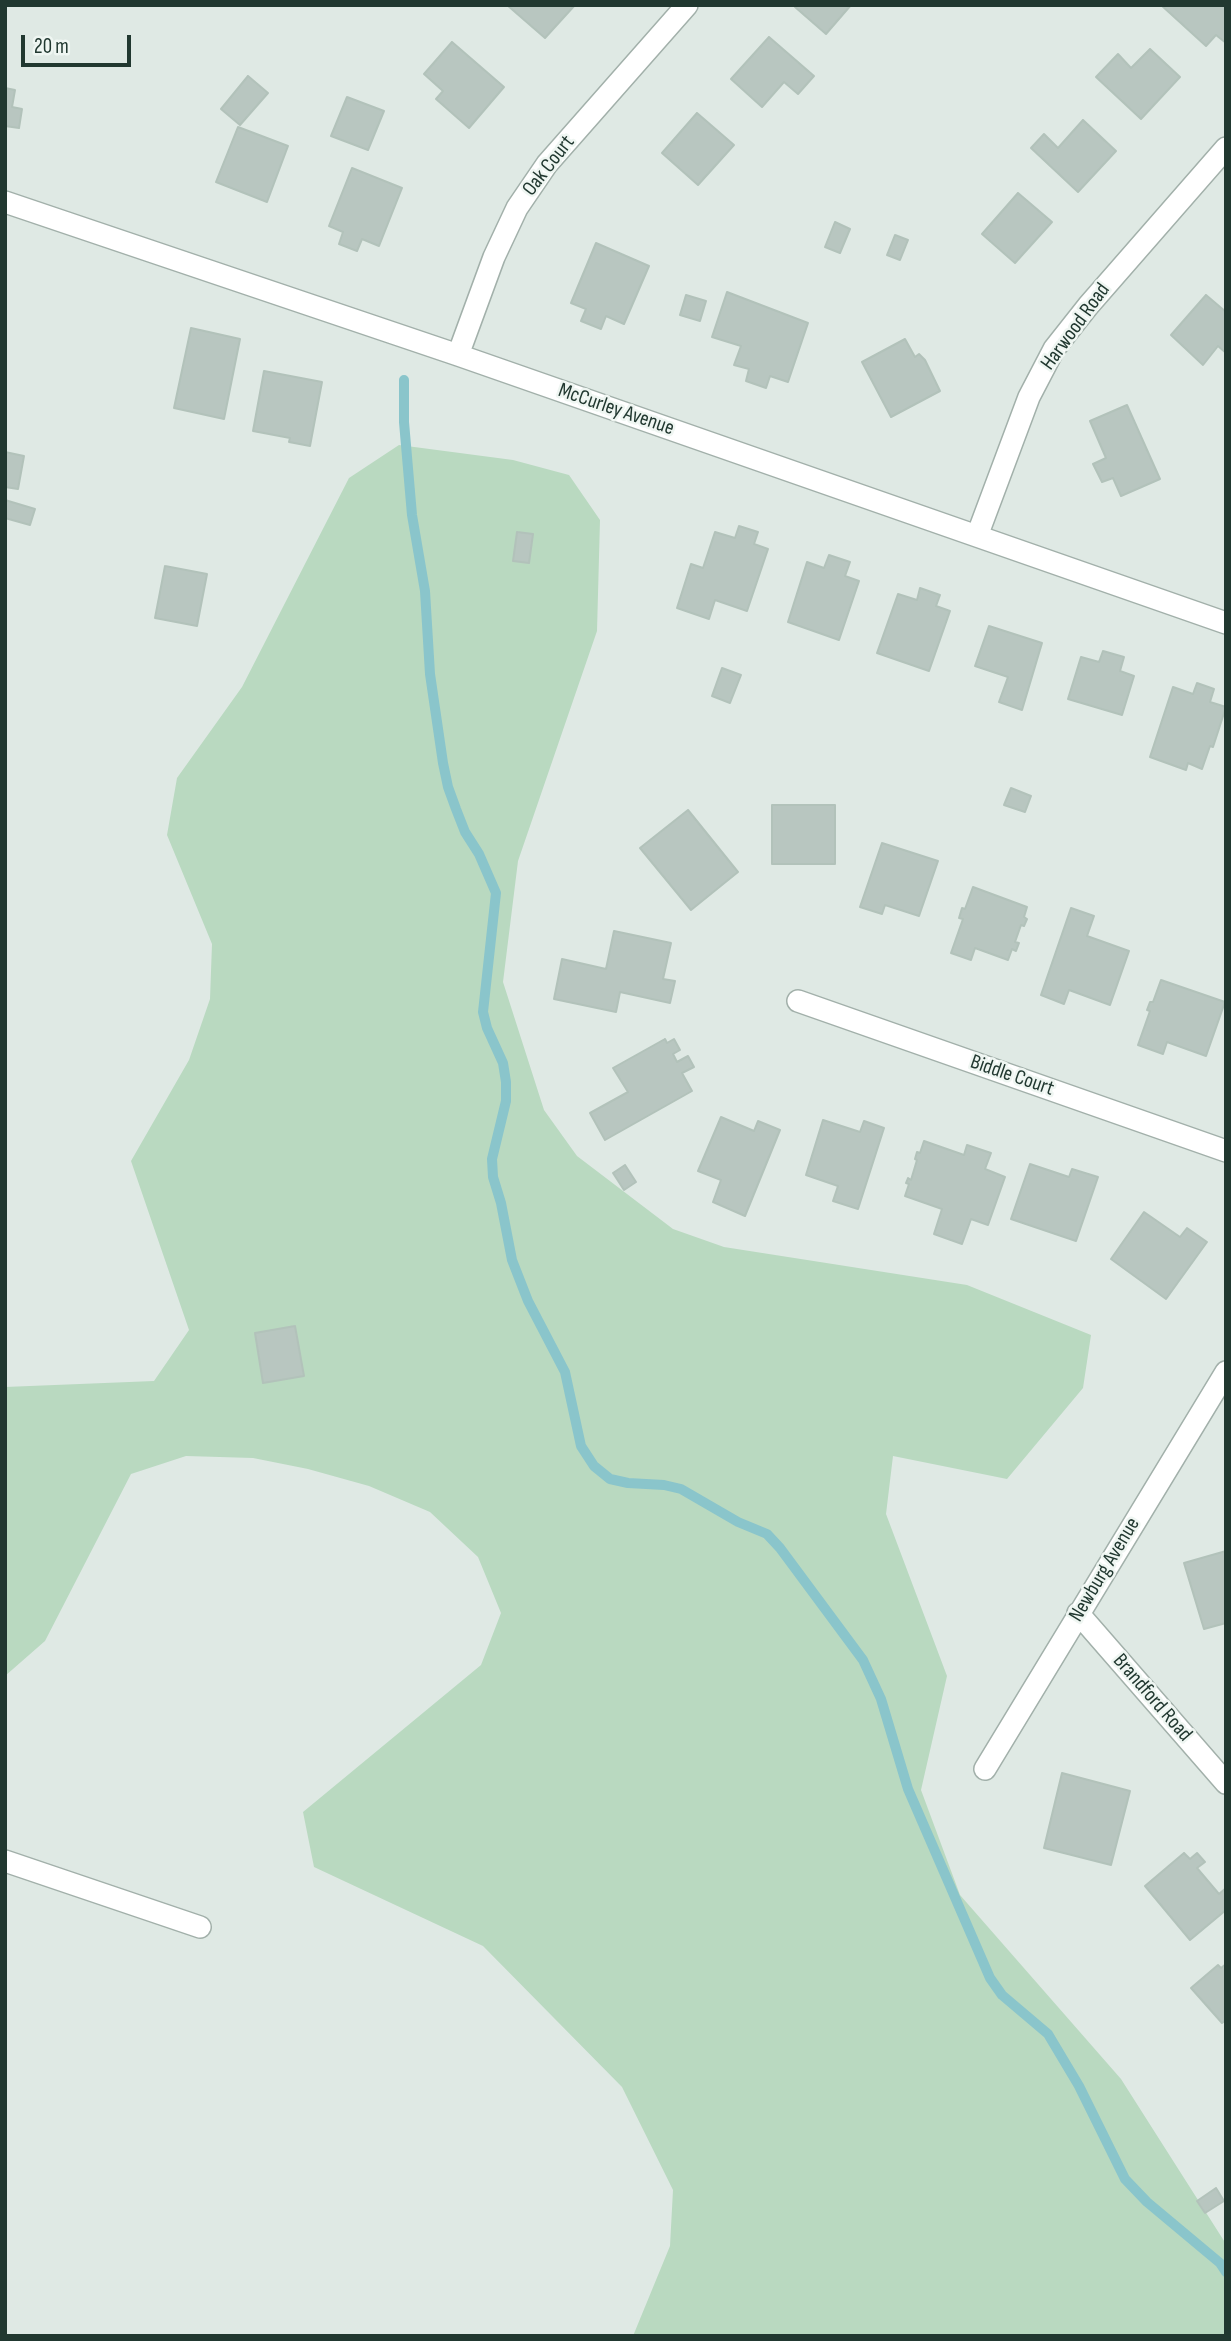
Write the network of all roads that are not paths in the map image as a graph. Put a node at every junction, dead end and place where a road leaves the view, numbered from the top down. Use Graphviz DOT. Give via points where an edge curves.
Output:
graph roads {
  1 [pos="687,5"];
  2 [pos="1226,148"];
  3 [pos="5,202"];
  4 [pos="458,355"];
  5 [pos="977,536"];
  6 [pos="1226,623"];
  7 [pos="797,1001"];
  8 [pos="1226,1150"];
  9 [pos="1226,1372"];
  10 [pos="1079,1613"];
  11 [pos="985,1769"];
  12 [pos="1226,1783"];
  13 [pos="5,1861"];
  14 [pos="200,1927"];
  1 -- 4 [label="street, Oak Court" via="547,164 517,208"];
  2 -- 5 [label="street, Harwood Road" via="1054,349 1029,397"];
  3 -- 4 [label="street, McCurley Avenue"];
  4 -- 5 [label="street, McCurley Avenue"];
  5 -- 6 [label="street, McCurley Avenue"];
  7 -- 8 [label="street, Biddle Court"];
  9 -- 10 [label="street, Newburg Avenue"];
  10 -- 11 [label="street, Newburg Avenue"];
  10 -- 12 [label="street, Brandford Road"];
  13 -- 14 [label="street"];
}
